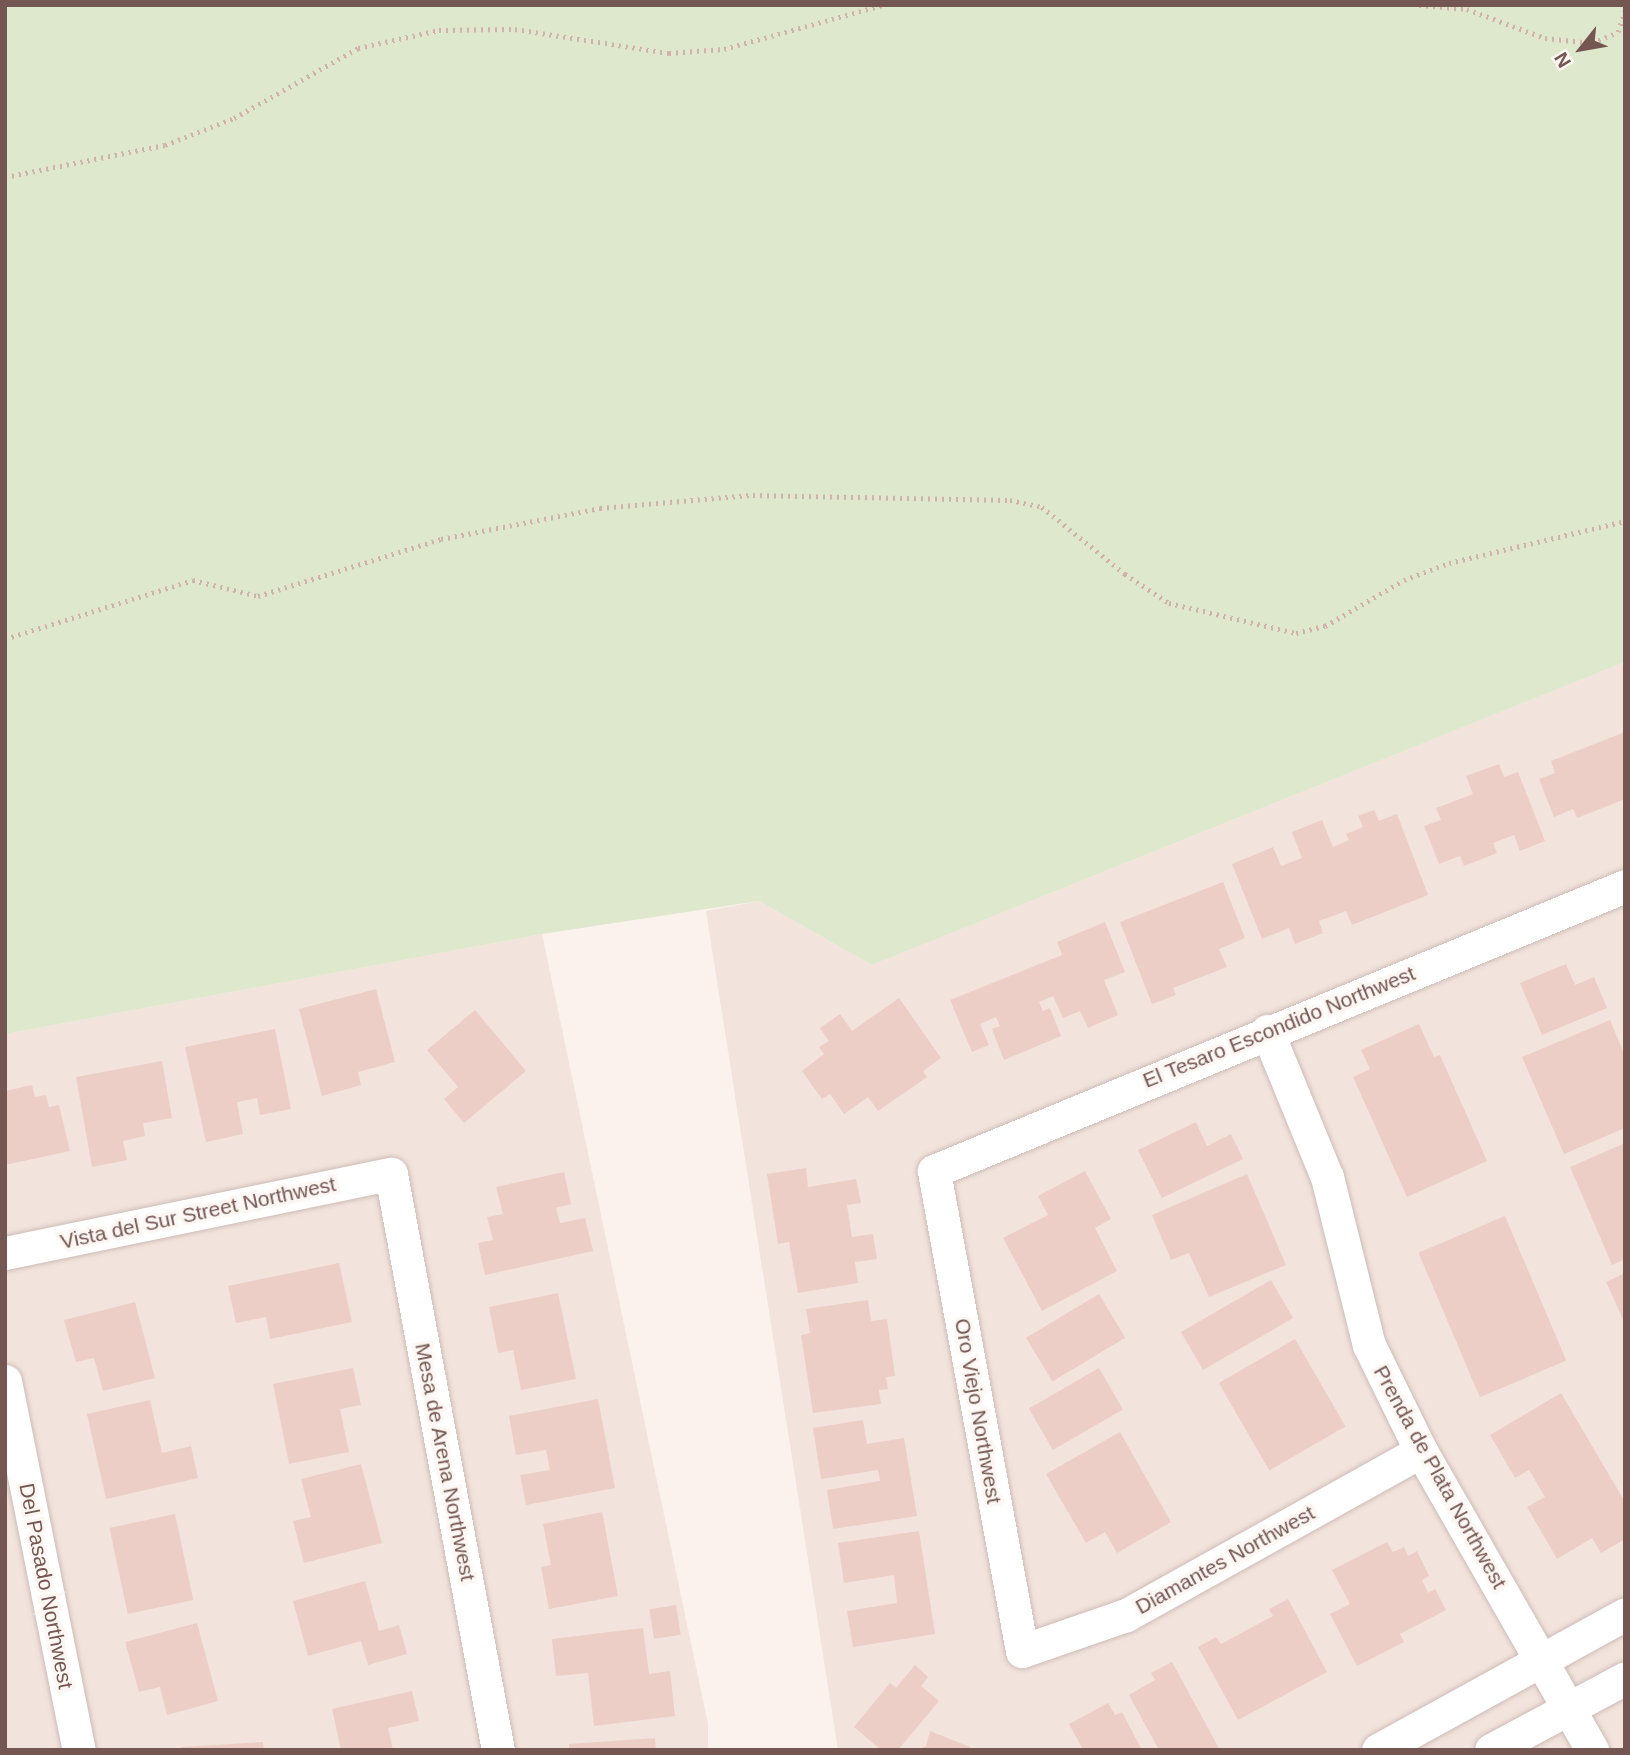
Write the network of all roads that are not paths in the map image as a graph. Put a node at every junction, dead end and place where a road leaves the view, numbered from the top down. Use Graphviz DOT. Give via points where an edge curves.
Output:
graph roads {
  1 [pos="1625,886"];
  2 [pos="1267,1031"];
  3 [pos="934,1171"];
  4 [pos="391,1174"];
  5 [pos="5,1253"];
  6 [pos="5,1381"];
  7 [pos="1421,1451"];
  8 [pos="1625,1614"];
  9 [pos="1022,1651"];
  10 [pos="1542,1660"];
  11 [pos="1625,1678"];
  12 [pos="1568,1707"];
  13 [pos="79,1750"];
  14 [pos="498,1750"];
  15 [pos="1378,1750"];
  16 [pos="1491,1750"];
  17 [pos="1591,1750"];
  1 -- 2 [label="street, El Tesaro Escondido Northwest"];
  2 -- 3 [label="street, El Tesaro Escondido Northwest"];
  2 -- 7 [label="street, Prenda de Plata Northwest" via="1327,1177 1369,1346"];
  3 -- 9 [label="street, Oro Viejo Northwest"];
  4 -- 5 [label="street, Vista del Sur Street Northwest"];
  4 -- 14 [label="street, Mesa de Arena Northwest"];
  6 -- 13 [label="street, Del Pasado Northwest"];
  7 -- 9 [label="street, Diamantes Northwest" via="1126,1615"];
  7 -- 10 [label="street, Prenda de Plata Northwest"];
  8 -- 10 [label="street"];
  10 -- 12 [label="street, Prenda de Plata Northwest"];
  10 -- 15 [label="street"];
  11 -- 12 [label="street"];
  12 -- 16 [label="street"];
  12 -- 17 [label="street, Prenda de Plata Northwest"];
}
